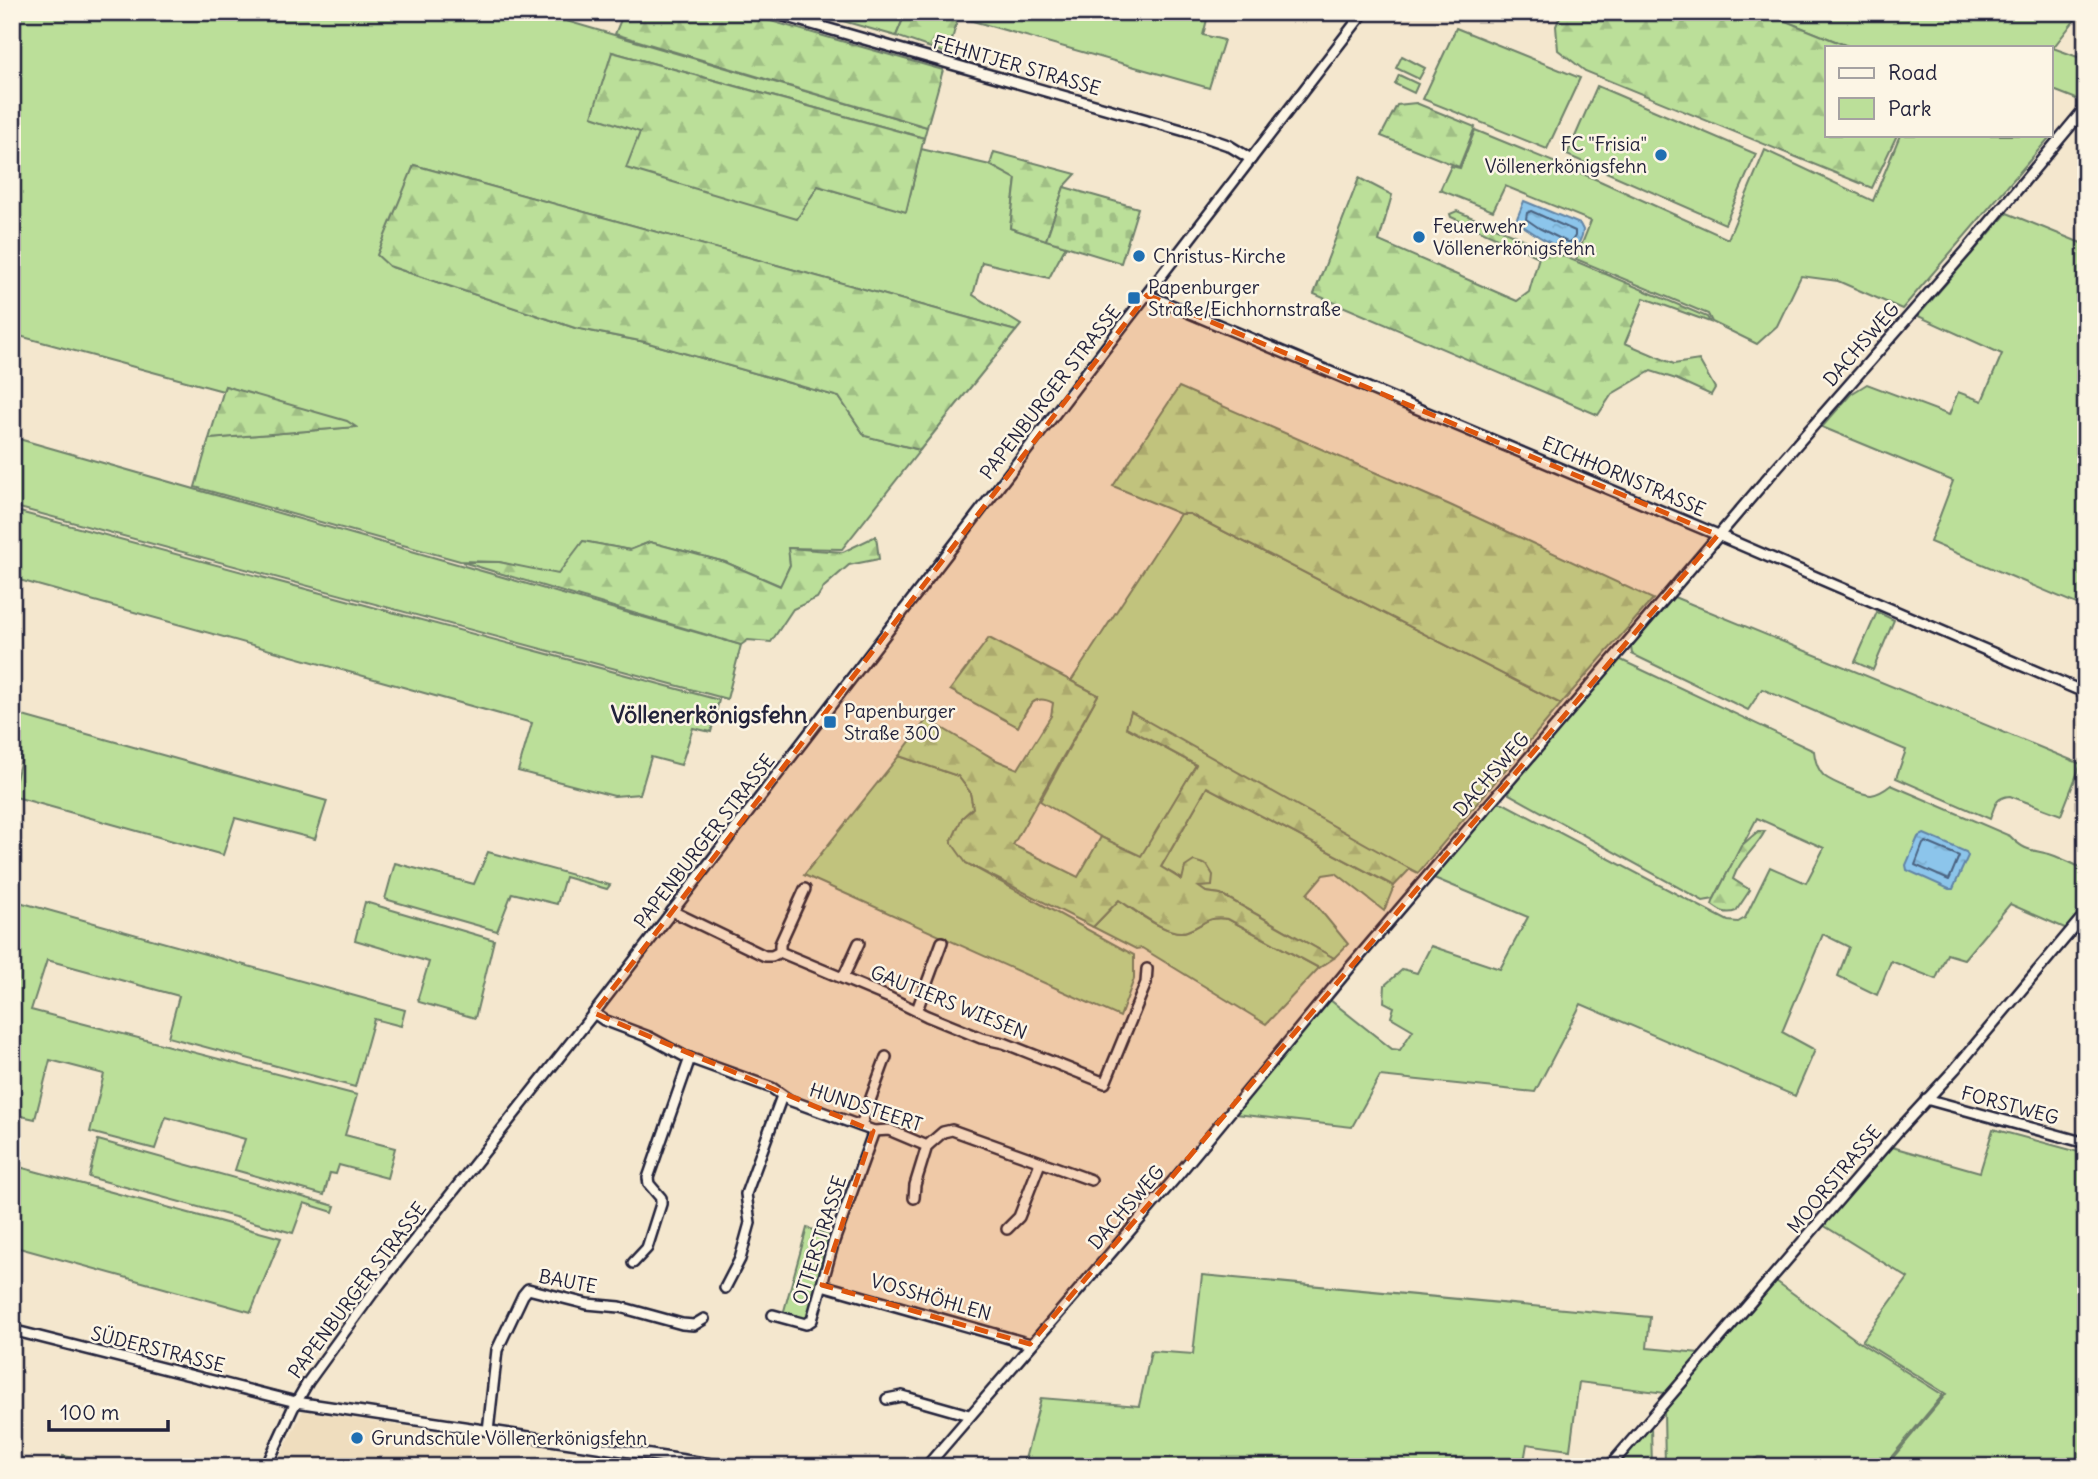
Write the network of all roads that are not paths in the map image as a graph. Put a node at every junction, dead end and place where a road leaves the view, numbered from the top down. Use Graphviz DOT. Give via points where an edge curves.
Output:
graph roads {
  1 [pos="769,12"];
  2 [pos="1364,12"];
  3 [pos="2086,107"];
  4 [pos="1251,159"];
  5 [pos="1147,295"];
  6 [pos="1718,535"];
  7 [pos="2086,693"];
  8 [pos="805,889"];
  9 [pos="672,911"];
  10 [pos="2086,913"];
  11 [pos="942,942"];
  12 [pos="859,943"];
  13 [pos="780,952"];
  14 [pos="1147,969"];
  15 [pos="843,978"];
  16 [pos="917,1010"];
  17 [pos="594,1013"];
  18 [pos="886,1057"];
  19 [pos="690,1058"];
  20 [pos="782,1096"];
  21 [pos="1926,1099"];
  22 [pos="861,1125"];
  23 [pos="874,1131"];
  24 [pos="2086,1143"];
  25 [pos="927,1146"];
  26 [pos="1040,1163"];
  27 [pos="1091,1180"];
  28 [pos="914,1198"];
  29 [pos="1007,1229"];
  30 [pos="633,1263"];
  31 [pos="821,1285"];
  32 [pos="725,1288"];
  33 [pos="773,1315"];
  34 [pos="704,1319"];
  35 [pos="12,1329"];
  36 [pos="1030,1343"];
  37 [pos="887,1399"];
  38 [pos="296,1402"];
  39 [pos="968,1415"];
  40 [pos="488,1431"];
  41 [pos="265,1467"];
  42 [pos="732,1467"];
  43 [pos="926,1467"];
  44 [pos="1609,1467"];
  1 -- 4 [label="street, FEHNTJER STRASSE" via="1199,135"];
  2 -- 4 [label="street, PAPENBURGER STRASSE"];
  3 -- 6 [label="street, DACHSWEG"];
  4 -- 5 [label="street, PAPENBURGER STRASSE"];
  5 -- 6 [label="street, EICHHORNSTRASSE"];
  5 -- 9 [label="street, PAPENBURGER STRASSE"];
  6 -- 7 [label="street, EICHHORNSTRASSE"];
  6 -- 36 [label="street, DACHSWEG" via="1178,1175"];
  8 -- 13 [label="street"];
  9 -- 13 [label="street, GAUTIERS WIESEN" via="765,956"];
  9 -- 17 [label="street, PAPENBURGER STRASSE"];
  10 -- 21 [label="street, MOORSTRASSE"];
  11 -- 16 [label="street"];
  12 -- 15 [label="street"];
  13 -- 15 [label="street, GAUTIERS WIESEN"];
  14 -- 16 [label="street, GAUTIERS WIESEN" via="1146,983 1105,1083"];
  15 -- 16 [label="street, GAUTIERS WIESEN"];
  17 -- 19 [label="street, HUNDSTEERT"];
  17 -- 38 [label="street, PAPENBURGER STRASSE" via="372,1294"];
  18 -- 22 [label="street"];
  19 -- 20 [label="street, HUNDSTEERT" via="772,1088"];
  19 -- 30 [label="street" via="648,1178 661,1204 647,1248"];
  20 -- 22 [label="street, HUNDSTEERT"];
  20 -- 32 [label="street" via="746,1194 750,1223 740,1259"];
  21 -- 24 [label="street, FORSTWEG"];
  21 -- 44 [label="street, MOORSTRASSE"];
  22 -- 23 [label="street, HUNDSTEERT"];
  23 -- 25 [label="street, HUNDSTEERT" via="889,1130"];
  23 -- 31 [label="street, OTTERSTRASSE"];
  25 -- 26 [label="street, HUNDSTEERT" via="952,1130"];
  25 -- 28 [label="street"];
  26 -- 27 [label="street, HUNDSTEERT"];
  26 -- 29 [label="street" via="1019,1217"];
  31 -- 33 [label="street, OTTERSTRASSE" via="810,1323"];
  31 -- 36 [label="street, VOSSHÖHLEN"];
  34 -- 40 [label="street, BAUTE" via="694,1325 682,1324 528,1289 498,1345"];
  35 -- 38 [label="street, SÜDERSTRASSE"];
  36 -- 39 [label="street, DACHSWEG"];
  37 -- 39 [label="street" via="902,1396"];
  38 -- 40 [label="street, SÜDERSTRASSE"];
  38 -- 41 [label="street, PAPENBURGER STRASSE"];
  39 -- 43 [label="street, DACHSWEG"];
  40 -- 42 [label="street, SÜDERSTRASSE"];
}
